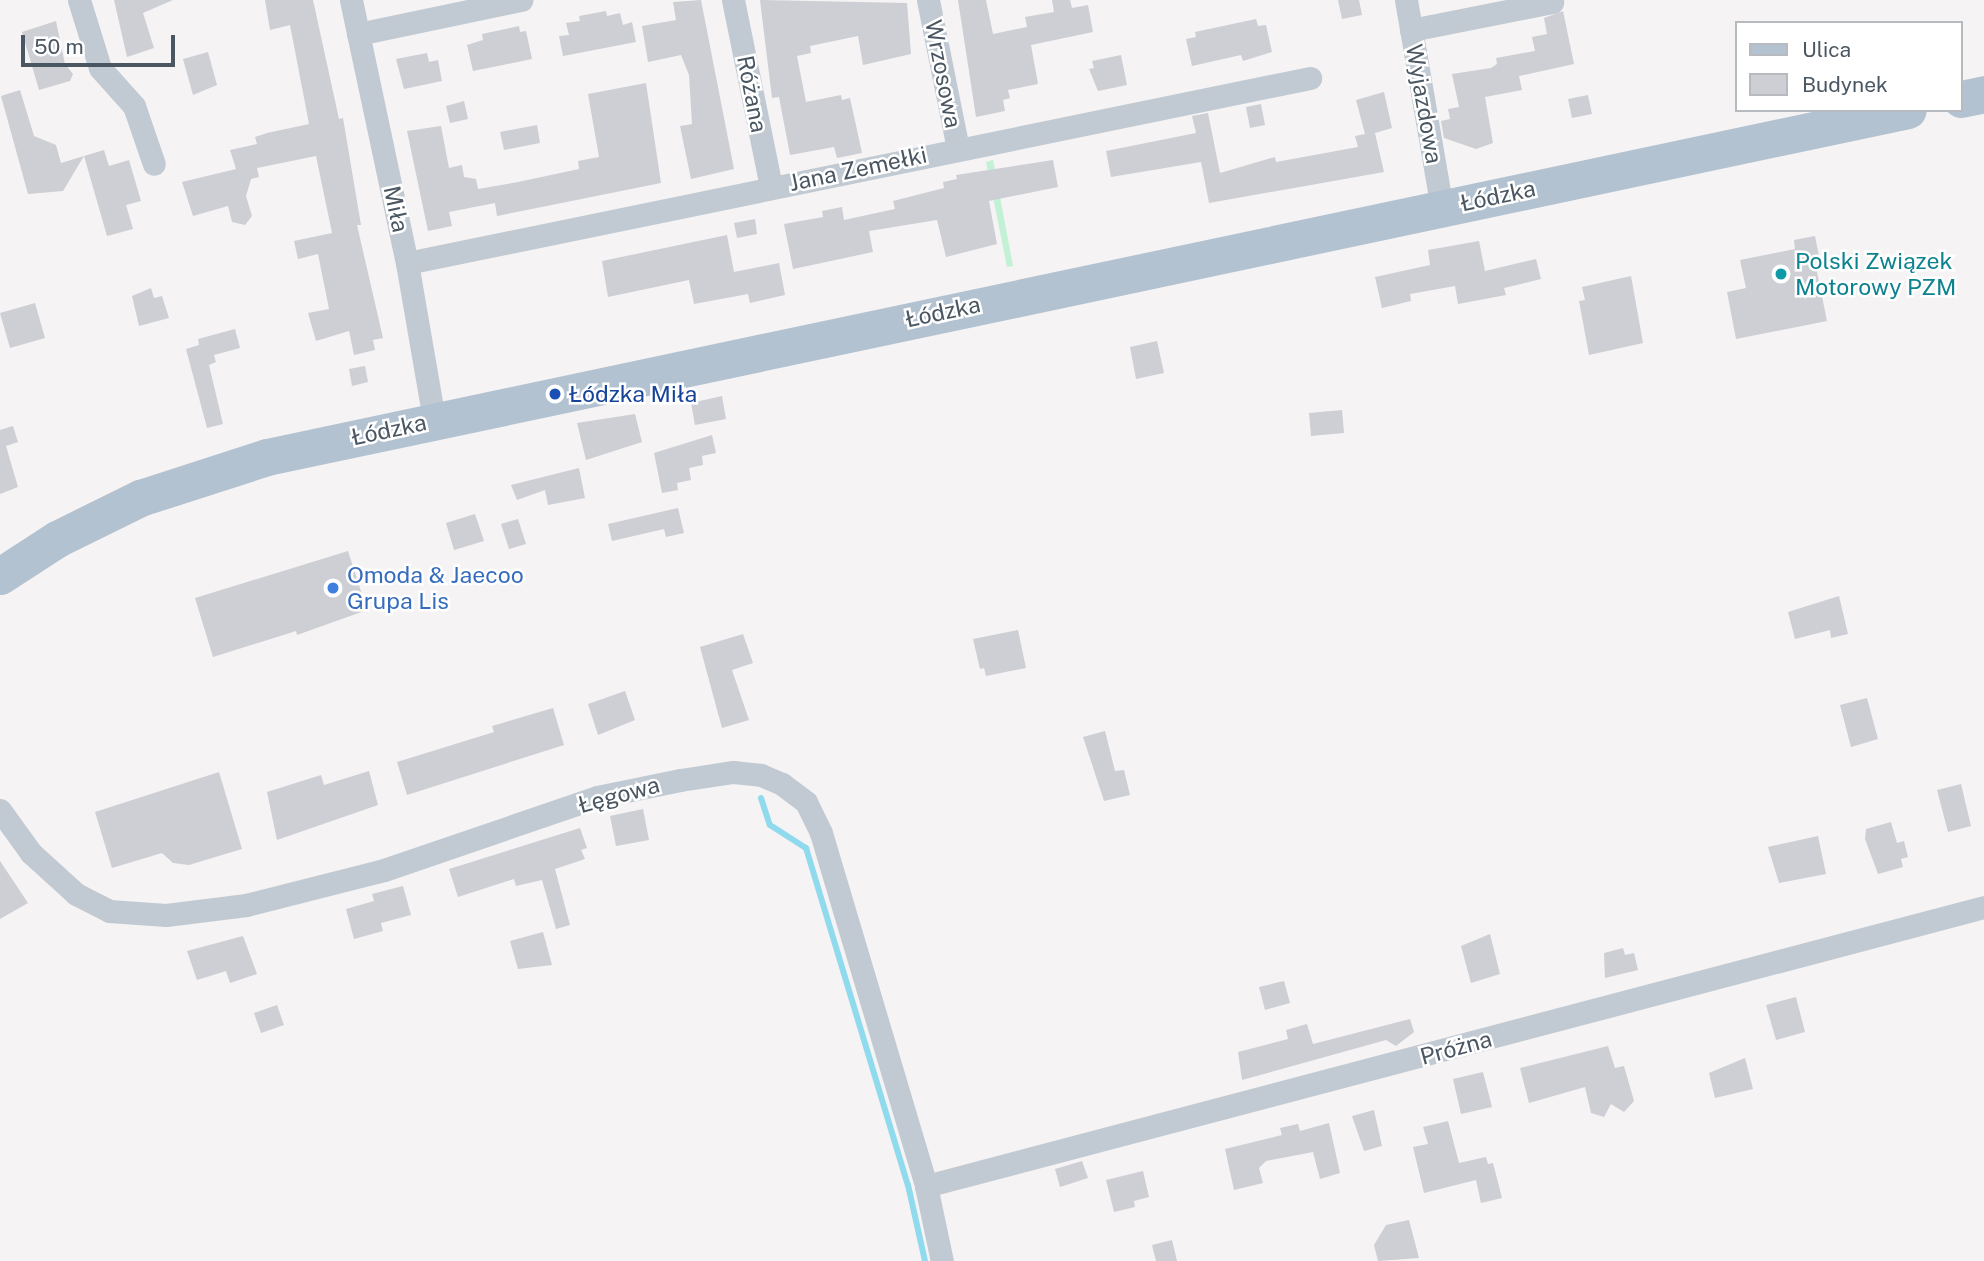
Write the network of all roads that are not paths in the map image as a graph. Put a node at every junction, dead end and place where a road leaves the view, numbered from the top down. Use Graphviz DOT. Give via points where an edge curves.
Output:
graph roads {
  1 [pos="79,0"];
  2 [pos="351,0"];
  3 [pos="520,0"];
  4 [pos="733,0"];
  5 [pos="928,0"];
  6 [pos="1406,0"];
  7 [pos="1552,2"];
  8 [pos="1411,30"];
  9 [pos="358,34"];
  10 [pos="1310,78"];
  11 [pos="1984,94"];
  12 [pos="1963,99"];
  13 [pos="1898,112"];
  14 [pos="958,149"];
  15 [pos="154,164"];
  16 [pos="771,187"];
  17 [pos="1442,208"];
  18 [pos="407,263"];
  19 [pos="434,420"];
  20 [pos="0,576"];
  21 [pos="0,810"];
  22 [pos="1984,907"];
  23 [pos="926,1186"];
  24 [pos="942,1261"];
  1 -- 15 [label="street" via="104,76 134,106"];
  2 -- 9 [label="street, Miła"];
  3 -- 9 [label="street"];
  4 -- 16 [label="street, Różana"];
  5 -- 14 [label="street, Wrzosowa"];
  6 -- 8 [label="street, Wyjazdowa"];
  7 -- 8 [label="street"];
  8 -- 17 [label="street, Wyjazdowa"];
  9 -- 18 [label="street, Miła"];
  10 -- 14 [label="street, Jana Zemełki"];
  11 -- 12 [label="main road"];
  13 -- 17 [label="main road, Łódzka"];
  14 -- 16 [label="street, Jana Zemełki"];
  16 -- 18 [label="street, Jana Zemełki"];
  17 -- 19 [label="main road, Łódzka"];
  18 -- 19 [label="street, Miła"];
  19 -- 20 [label="main road, Łódzka" via="189,479 97,517"];
  21 -- 23 [label="street, Łęgowa" via="31,853 76,894 109,911 166,915 246,905 384,870 597,797 733,772 761,775 798,793 815,818"];
  22 -- 23 [label="street, Próżna"];
  23 -- 24 [label="street, Łęgowa"];
}
